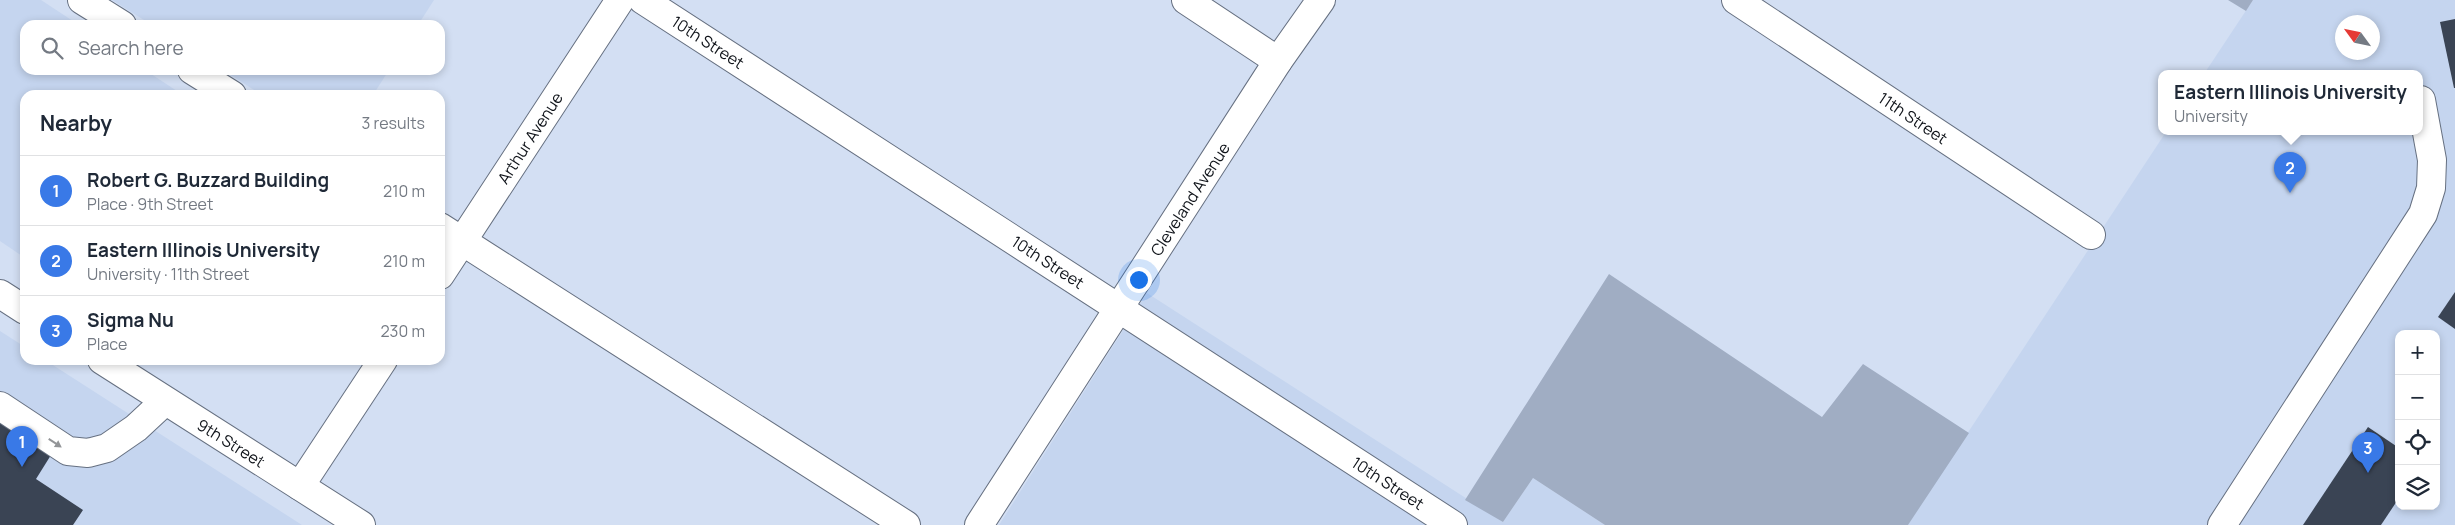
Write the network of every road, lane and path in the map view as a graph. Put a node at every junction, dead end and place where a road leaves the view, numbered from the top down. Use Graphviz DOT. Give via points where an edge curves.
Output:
graph roads {
  1 [pos="82,0"];
  2 [pos="620,0"];
  3 [pos="643,0"];
  4 [pos="1186,0"];
  5 [pos="1321,0"];
  6 [pos="1736,0"];
  7 [pos="114,20"];
  8 [pos="1278,61"];
  9 [pos="200,75"];
  10 [pos="224,90"];
  11 [pos="2423,106"];
  12 [pos="445,230"];
  13 [pos="2091,235"];
  14 [pos="462,242"];
  15 [pos="445,268"];
  16 [pos="0,294"];
  17 [pos="20,307"];
  18 [pos="1119,308"];
  19 [pos="110,365"];
  20 [pos="380,365"];
  21 [pos="165,401"];
  22 [pos="0,406"];
  23 [pos="300,486"];
  24 [pos="361,525"];
  25 [pos="906,525"];
  26 [pos="979,525"];
  27 [pos="1453,525"];
  28 [pos="2222,525"];
  1 -- 7 [label="street"];
  2 -- 14 [label="street, Arthur Avenue"];
  3 -- 18 [label="street, 10th Street"];
  4 -- 8 [label="street"];
  5 -- 8 [label="street, Cleveland Avenue"];
  6 -- 13 [label="street, 11th Street"];
  8 -- 18 [label="street, Cleveland Avenue"];
  9 -- 10 [label="street"];
  11 -- 28 [label="street" via="2432,160 2431,188 2423,214"];
  12 -- 14 [label="street"];
  14 -- 15 [label="street, Arthur Avenue"];
  14 -- 25 [label="street"];
  16 -- 17 [label="street"];
  18 -- 26 [label="street, Cleveland Avenue"];
  18 -- 27 [label="street, 10th Street"];
  19 -- 21 [label="street, 9th Street"];
  20 -- 23 [label="street"];
  22 -- 21 [label="street, one-way" via="68,451 88,453 107,448 136,428"];
  21 -- 23 [label="street, 9th Street"];
  23 -- 24 [label="street, 9th Street"];
}
